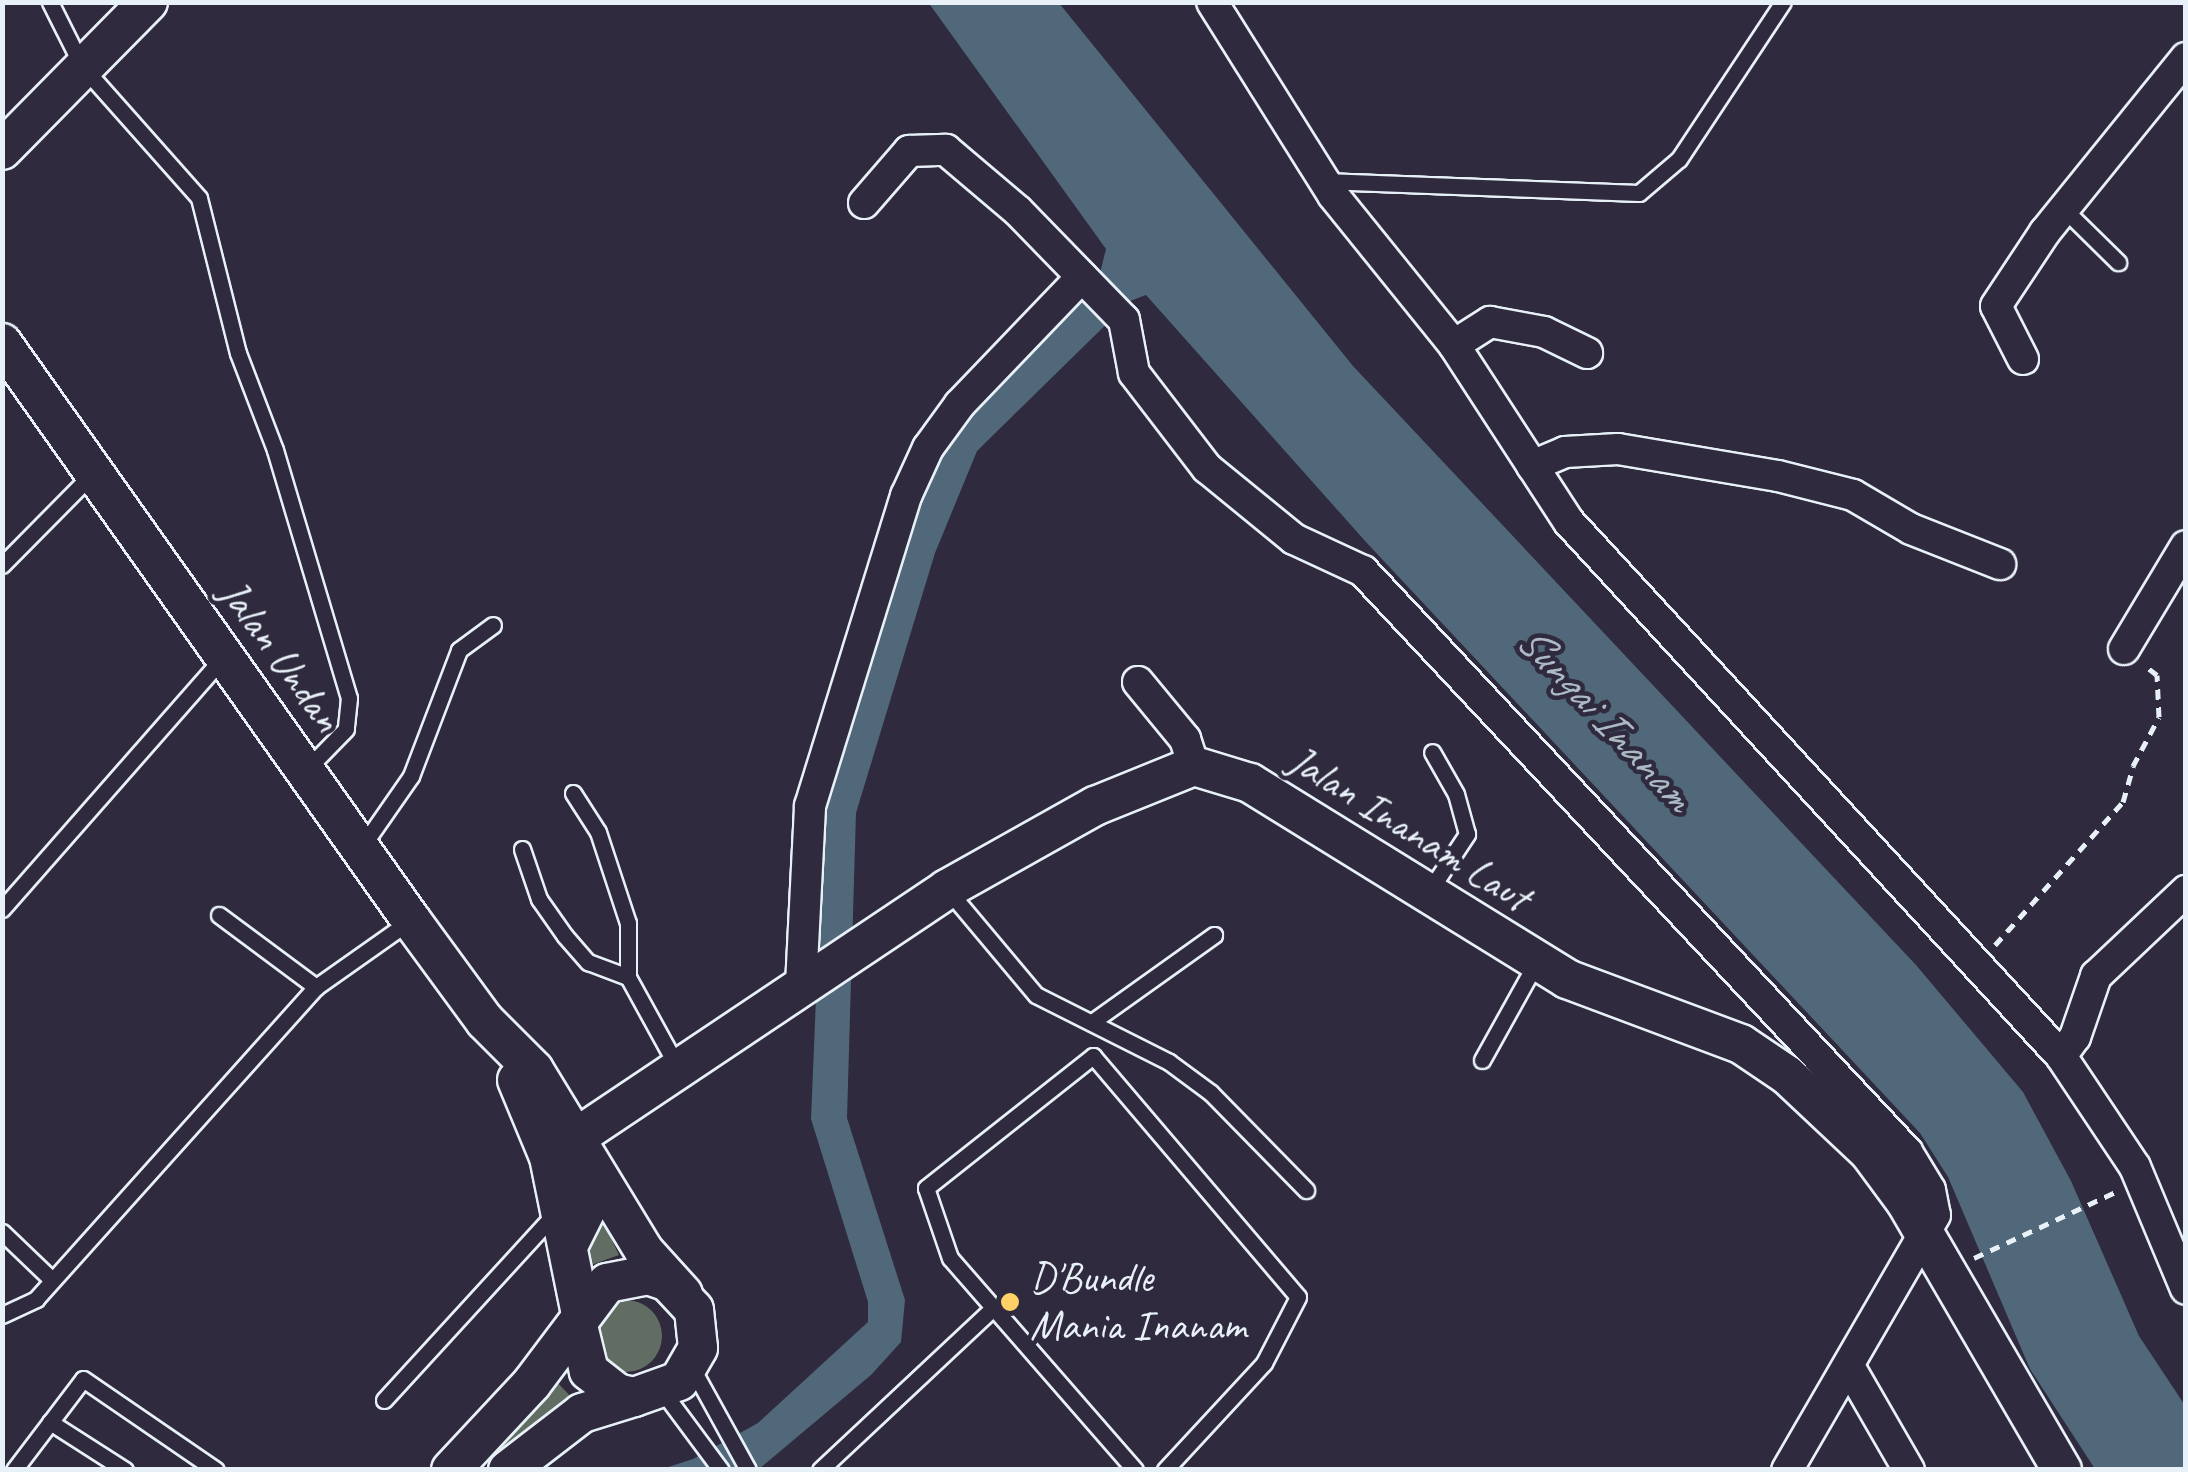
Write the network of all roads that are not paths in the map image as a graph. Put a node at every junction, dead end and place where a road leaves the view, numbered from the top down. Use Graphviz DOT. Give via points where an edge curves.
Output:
graph roads {
  1 [pos="50,2"];
  2 [pos="148,2"];
  3 [pos="1212,2"];
  4 [pos="1783,2"];
  5 [pos="2186,58"];
  6 [pos="82,66"];
  7 [pos="2,150"];
  8 [pos="1324,181"];
  9 [pos="864,203"];
  10 [pos="2064,210"];
  11 [pos="2118,262"];
  12 [pos="1082,276"];
  13 [pos="2,344"];
  14 [pos="1454,345"];
  15 [pos="1587,353"];
  16 [pos="2023,359"];
  17 [pos="1532,466"];
  18 [pos="94,472"];
  19 [pos="2181,551"];
  20 [pos="2000,564"];
  21 [pos="2,565"];
  22 [pos="493,625"];
  23 [pos="2128,640"];
  24 [pos="224,656"];
  25 [pos="1138,682"];
  26 [pos="1432,752"];
  27 [pos="1194,766"];
  28 [pos="306,770"];
  29 [pos="573,793"];
  30 [pos="361,848"];
  31 [pos="522,849"];
  32 [pos="947,889"];
  33 [pos="2186,891"];
  34 [pos="1428,894"];
  35 [pos="2,909"];
  36 [pos="219,915"];
  37 [pos="410,920"];
  38 [pos="1214,935"];
  39 [pos="1537,960"];
  40 [pos="628,977"];
  41 [pos="800,985"];
  42 [pos="316,987"];
  43 [pos="486,1021"];
  44 [pos="1092,1022"];
  45 [pos="2062,1056"];
  46 [pos="1482,1060"];
  47 [pos="678,1068"];
  48 [pos="578,1137"];
  49 [pos="1306,1190"];
  50 [pos="560,1207"];
  51 [pos="2,1232"];
  52 [pos="1922,1238"];
  53 [pos="569,1244"];
  54 [pos="52,1280"];
  55 [pos="2186,1288"];
  56 [pos="683,1294"];
  57 [pos="990,1310"];
  58 [pos="2,1315"];
  59 [pos="579,1320"];
  60 [pos="692,1366"];
  61 [pos="1850,1368"];
  62 [pos="649,1394"];
  63 [pos="384,1400"];
  64 [pos="50,1422"];
  65 [pos="14,1470"];
  66 [pos="125,1470"];
  67 [pos="216,1470"];
  68 [pos="451,1470"];
  69 [pos="508,1470"];
  70 [pos="721,1470"];
  71 [pos="748,1470"];
  72 [pos="820,1470"];
  73 [pos="1135,1470"];
  74 [pos="1165,1470"];
  75 [pos="1787,1470"];
  76 [pos="1909,1470"];
  77 [pos="2062,1470"];
  1 -- 6 [label="lane"];
  2 -- 6 [label="street"];
  3 -- 8 [label="street"];
  4 -- 8 [label="lane" via="1680,159 1640,193"];
  5 -- 10 [label="street"];
  6 -- 7 [label="street"];
  6 -- 28 [label="lane" via="199,198 238,353 281,467 348,698 346,729"];
  8 -- 14 [label="street"];
  9 -- 12 [label="street" via="910,152 946,150"];
  10 -- 11 [label="lane"];
  10 -- 16 [label="street" via="1996,306"];
  12 -- 41 [label="street" via="960,404 928,448 906,496 810,806"];
  12 -- 52 [label="street" via="1124,320 1134,372 1207,468 1294,538 1363,572 1906,1152 1930,1190 1934,1214"];
  13 -- 18 [label="street, Jalan Undan"];
  14 -- 15 [label="street" via="1490,322 1544,332"];
  14 -- 17 [label="street"];
  17 -- 20 [label="street" via="1564,452 1618,449 1778,476 1853,494 1911,529"];
  17 -- 45 [label="street" via="1569,522 1647,612"];
  18 -- 21 [label="lane"];
  18 -- 24 [label="street, Jalan Undan"];
  19 -- 23 [label="street"];
  22 -- 30 [label="lane" via="459,650 411,776"];
  24 -- 28 [label="street, Jalan Undan"];
  24 -- 35 [label="lane"];
  25 -- 27 [label="street" via="1184,739"];
  26 -- 34 [label="lane" via="1456,794 1467,834"];
  27 -- 32 [label="street" via="1094,806"];
  27 -- 34 [label="street, Jalan Inanam Laut" via="1250,783"];
  28 -- 30 [label="street, Jalan Undan"];
  29 -- 40 [label="lane" via="598,832 628,923"];
  30 -- 37 [label="street, Jalan Undan"];
  31 -- 40 [label="lane" via="538,898 566,936 588,962"];
  32 -- 41 [label="street"];
  32 -- 44 [label="lane" via="1036,995"];
  33 -- 45 [label="street" via="2096,976"];
  34 -- 39 [label="street, Jalan Inanam Laut"];
  36 -- 42 [label="lane"];
  37 -- 42 [label="lane"];
  37 -- 43 [label="street, Jalan Undan"];
  38 -- 44 [label="lane"];
  39 -- 46 [label="lane"];
  39 -- 52 [label="street, Jalan Inanam Laut" via="1567,979 1741,1044 1787,1075 1869,1152"];
  40 -- 47 [label="lane"];
  41 -- 47 [label="street"];
  42 -- 54 [label="lane"];
  43 -- 48 [label="street, Jalan Undan" via="534,1070"];
  43 -- 50 [label="street, Jalan Undan" via="534,1115"];
  44 -- 49 [label="lane" via="1211,1093"];
  45 -- 55 [label="street" via="2134,1167"];
  47 -- 48 [label="street"];
  48 -- 53 [label="street" via="571,1153 587,1208"];
  48 -- 56 [label="street, Jalan Undan" via="644,1251"];
  50 -- 53 [label="street, Jalan Undan"];
  50 -- 63 [label="lane"];
  51 -- 54 [label="lane"];
  52 -- 61 [label="street"];
  52 -- 77 [label="street, Jalan Inanam Laut"];
  53 -- 59 [label="street, Jalan Undan"];
  54 -- 58 [label="lane" via="36,1298"];
  56 -- 59 [label="street" via="648,1276 627,1276 607,1282"];
  56 -- 60 [label="street, Jalan Undan" via="699,1329"];
  57 -- 72 [label="lane"];
  57 -- 73 [label="lane"];
  57 -- 74 [label="lane" via="950,1258 926,1188 1093,1056 1298,1296 1264,1362"];
  59 -- 62 [label="street, Jalan Undan" via="588,1371 617,1393"];
  59 -- 68 [label="street"];
  60 -- 62 [label="street"];
  60 -- 71 [label="lane"];
  61 -- 75 [label="street"];
  61 -- 76 [label="street"];
  62 -- 69 [label="street" via="582,1413"];
  62 -- 70 [label="lane" via="704,1442"];
  64 -- 65 [label="lane"];
  64 -- 66 [label="lane"];
  64 -- 67 [label="lane" via="80,1381 89,1380"];
}
